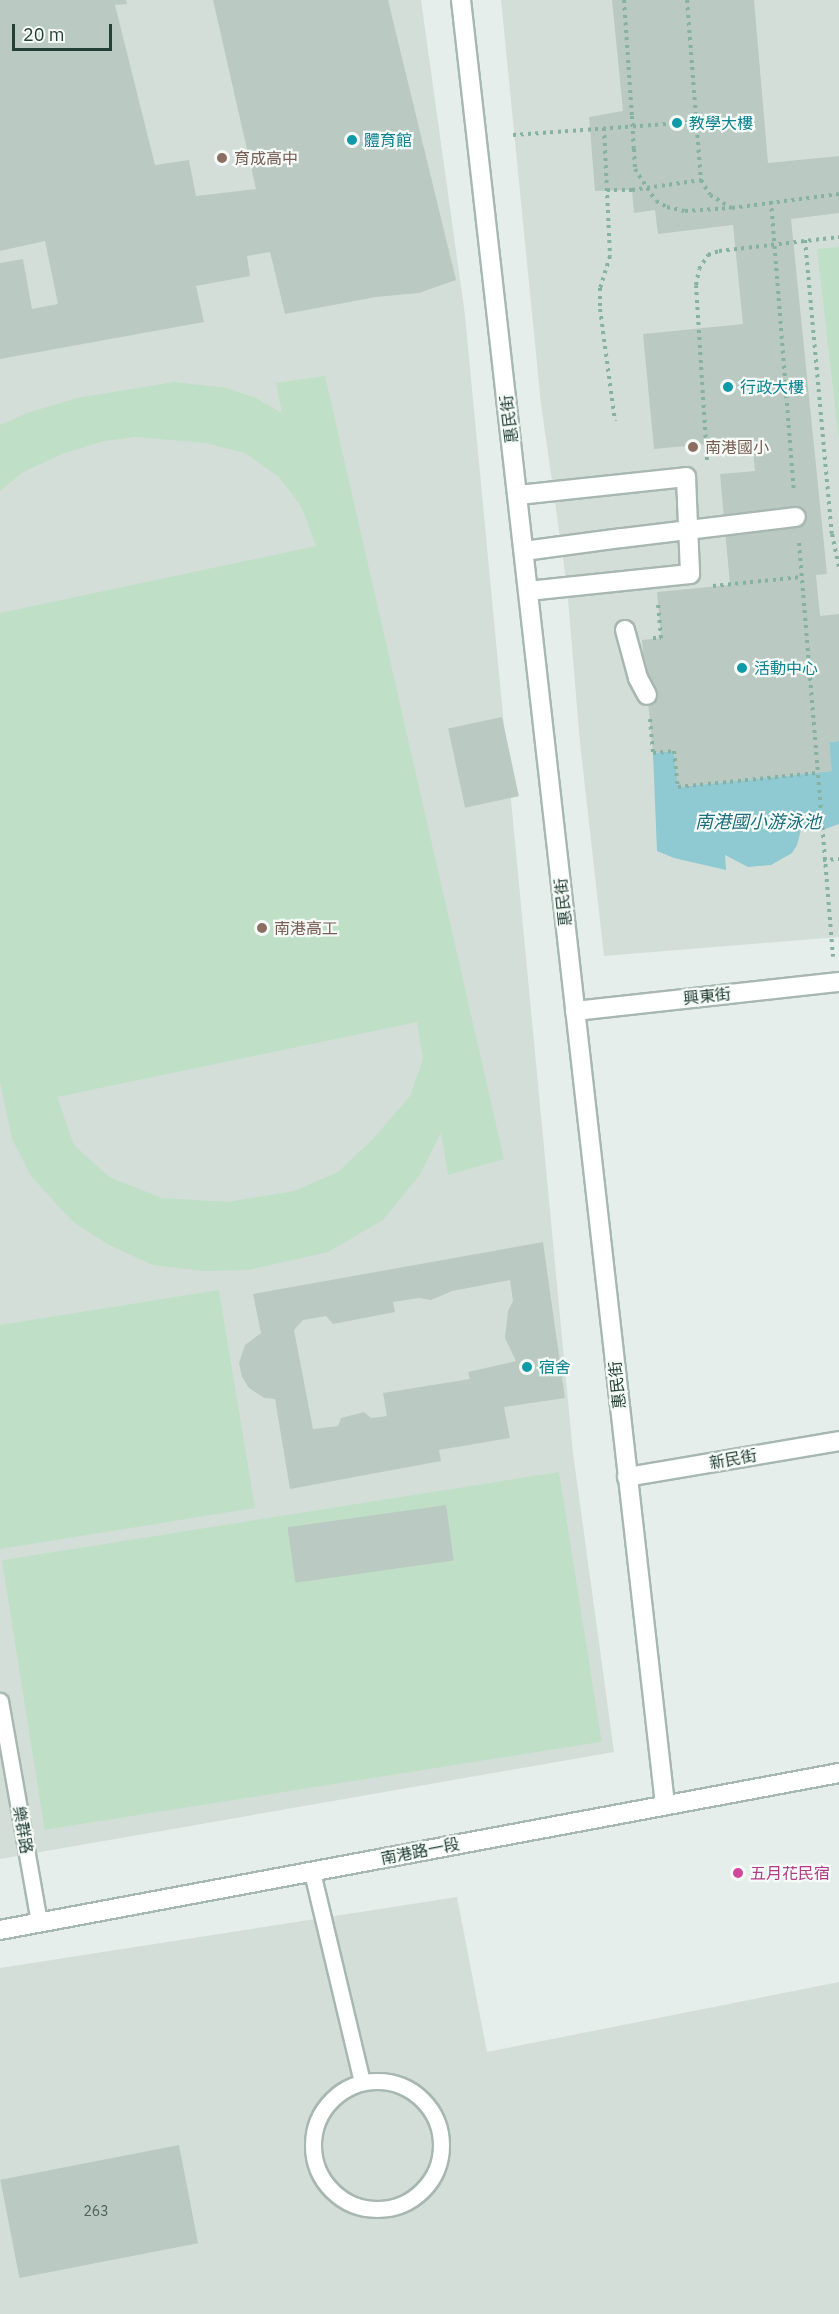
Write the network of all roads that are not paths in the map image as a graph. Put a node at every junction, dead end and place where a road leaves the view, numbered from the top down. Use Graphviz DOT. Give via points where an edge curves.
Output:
graph roads {
  1 [pos="461,0"];
  2 [pos="518,495"];
  3 [pos="796,517"];
  4 [pos="689,530"];
  5 [pos="524,551"];
  6 [pos="528,591"];
  7 [pos="625,630"];
  8 [pos="647,695"];
  9 [pos="837,982"];
  10 [pos="575,1011"];
  11 [pos="839,1441"];
  12 [pos="627,1477"];
  13 [pos="0,1701"];
  14 [pos="839,1773"];
  15 [pos="665,1805"];
  16 [pos="312,1872"];
  17 [pos="39,1923"];
  18 [pos="0,1930"];
  19 [pos="362,2082"];
  1 -- 2 [label="street, 惠民街"];
  2 -- 4 [label="street" via="686,477"];
  2 -- 5 [label="street, 惠民街"];
  3 -- 4 [label="street"];
  4 -- 5 [label="street"];
  4 -- 6 [label="street" via="690,574"];
  5 -- 6 [label="street, 惠民街"];
  6 -- 10 [label="street, 惠民街"];
  7 -- 8 [label="street"];
  9 -- 10 [label="street, 興東街"];
  10 -- 12 [label="street, 惠民街"];
  11 -- 12 [label="street, 新民街"];
  12 -- 15 [label="street, 惠民街"];
  13 -- 17 [label="lane, 樂群路"];
  14 -- 15 [label="street, 南港路一段"];
  15 -- 16 [label="street, 南港路一段"];
  16 -- 17 [label="street, 南港路一段"];
  16 -- 19 [label="lane"];
  17 -- 18 [label="street, 南港路一段"];
  19 -- 19 [label="lane" via="329,2099 312,2132 315,2169 337,2198 372,2211 408,2203 435,2177 442,2140 429,2106 399,2084"];
}
